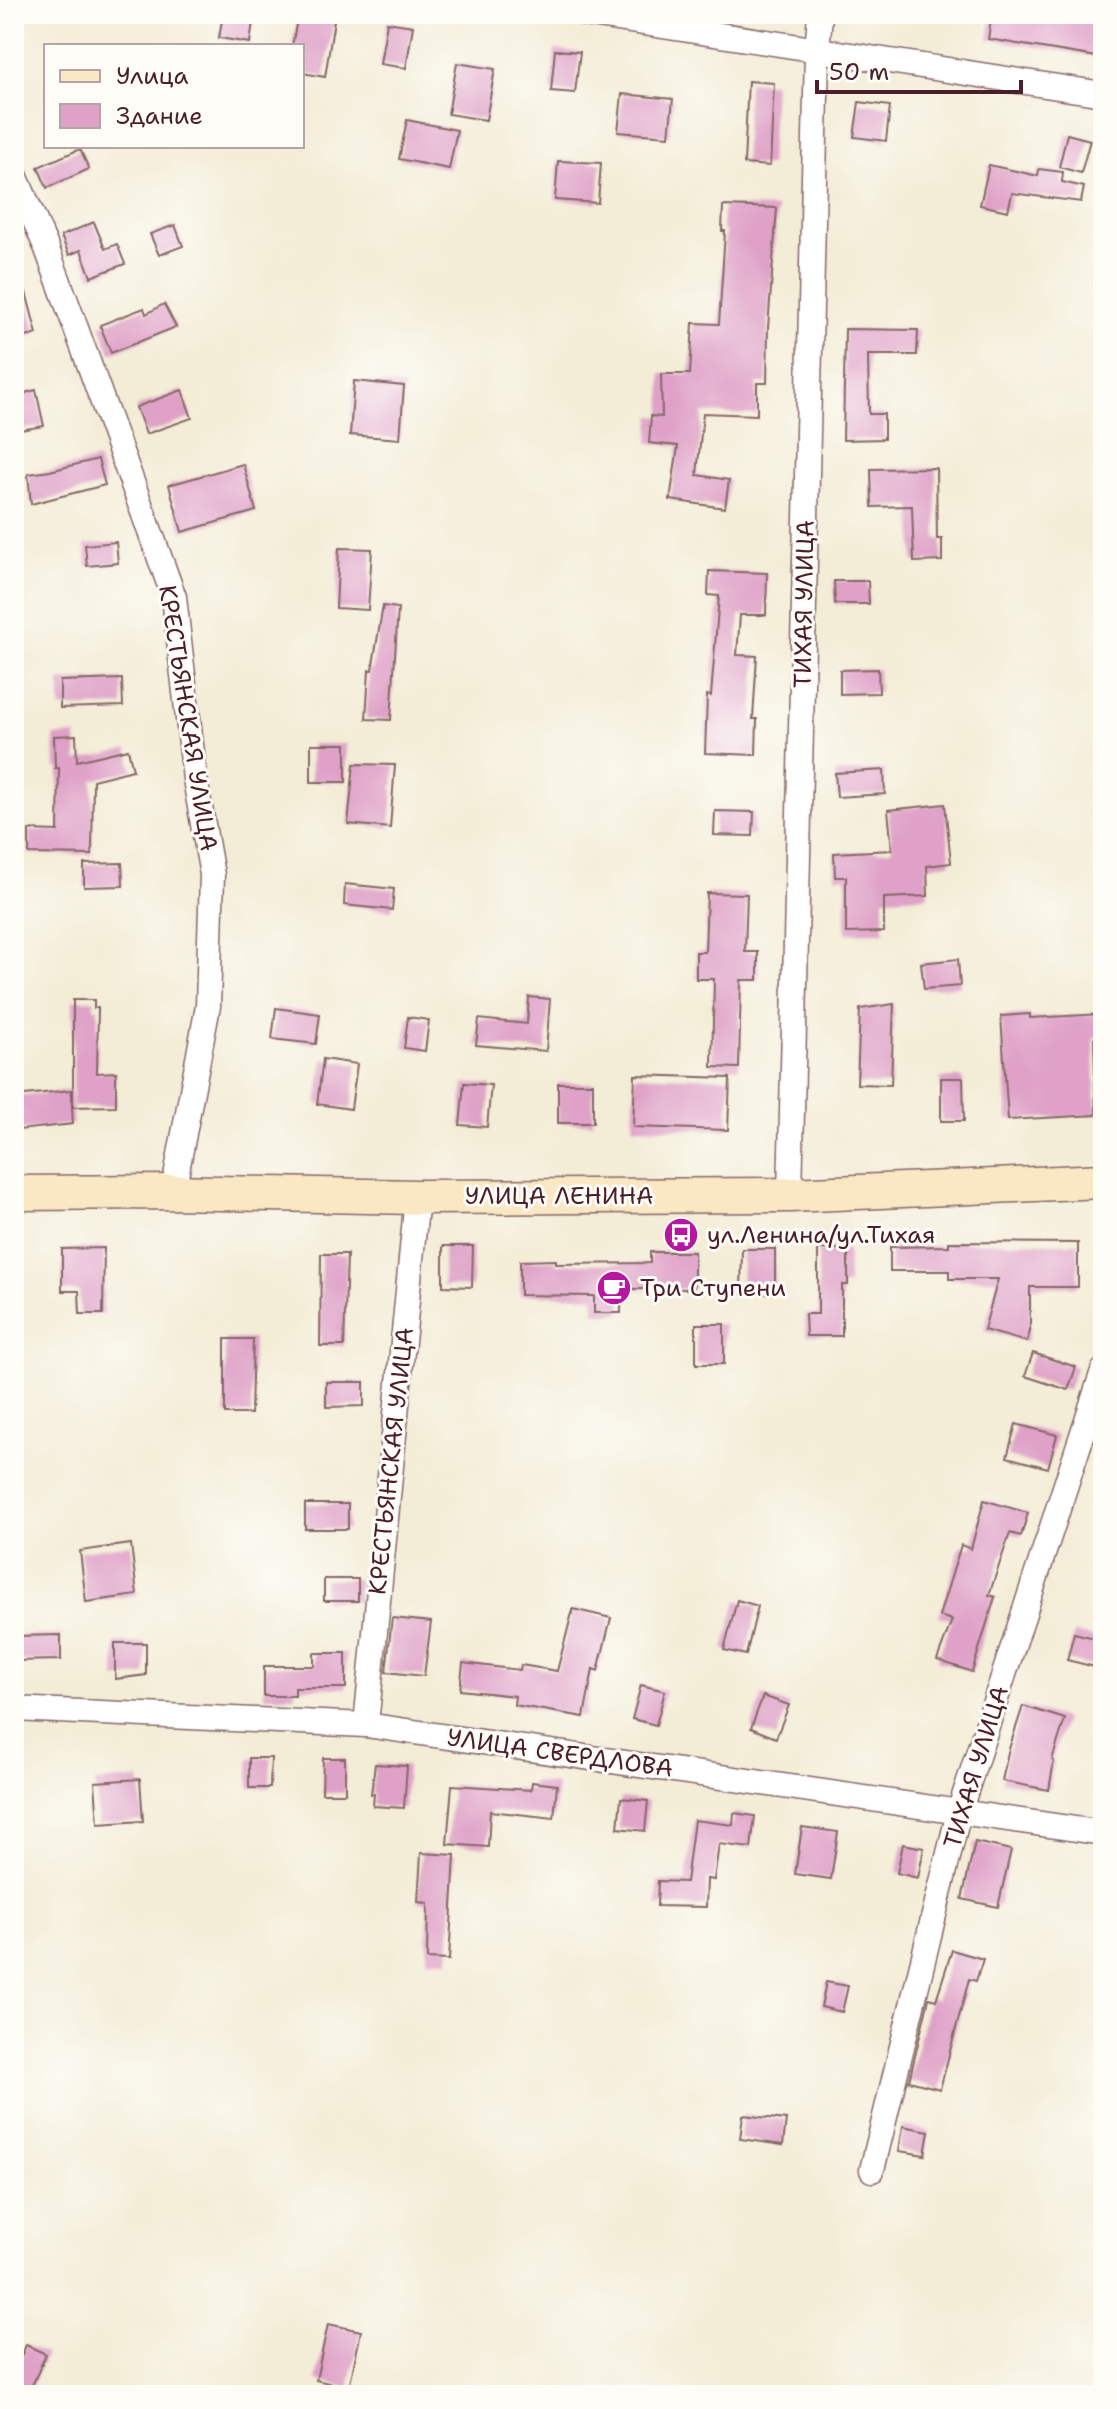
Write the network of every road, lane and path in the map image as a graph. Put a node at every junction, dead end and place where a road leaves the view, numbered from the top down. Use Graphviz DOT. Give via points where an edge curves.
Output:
graph roads {
  1 [pos="585,14"];
  2 [pos="820,14"];
  3 [pos="817,52"];
  4 [pos="1103,94"];
  5 [pos="14,173"];
  6 [pos="1103,1181"];
  7 [pos="173,1192"];
  8 [pos="14,1193"];
  9 [pos="790,1195"];
  10 [pos="417,1197"];
  11 [pos="1103,1371"];
  12 [pos="14,1709"];
  13 [pos="366,1725"];
  14 [pos="959,1812"];
  15 [pos="1103,1833"];
  16 [pos="872,2170"];
  1 -- 3 [label="street"];
  2 -- 3 [label="street, ТИХАЯ УЛИЦА"];
  3 -- 4 [label="street"];
  3 -- 9 [label="street, ТИХАЯ УЛИЦА"];
  5 -- 7 [label="street, КРЕСТЬЯНСКАЯ УЛИЦА" via="47,249 174,597 212,875 208,1006"];
  6 -- 9 [label="main road, УЛИЦА ЛЕНИНА"];
  7 -- 8 [label="main road, УЛИЦА ЛЕНИНА"];
  7 -- 10 [label="main road, УЛИЦА ЛЕНИНА"];
  9 -- 10 [label="main road, УЛИЦА ЛЕНИНА"];
  10 -- 13 [label="street, КРЕСТЬЯНСКАЯ УЛИЦА"];
  11 -- 14 [label="street, ТИХАЯ УЛИЦА"];
  12 -- 13 [label="street, УЛИЦА СВЕРДЛОВА"];
  13 -- 14 [label="street, УЛИЦА СВЕРДЛОВА"];
  14 -- 15 [label="street, УЛИЦА СВЕРДЛОВА"];
  14 -- 16 [label="street, ТИХАЯ УЛИЦА"];
}
